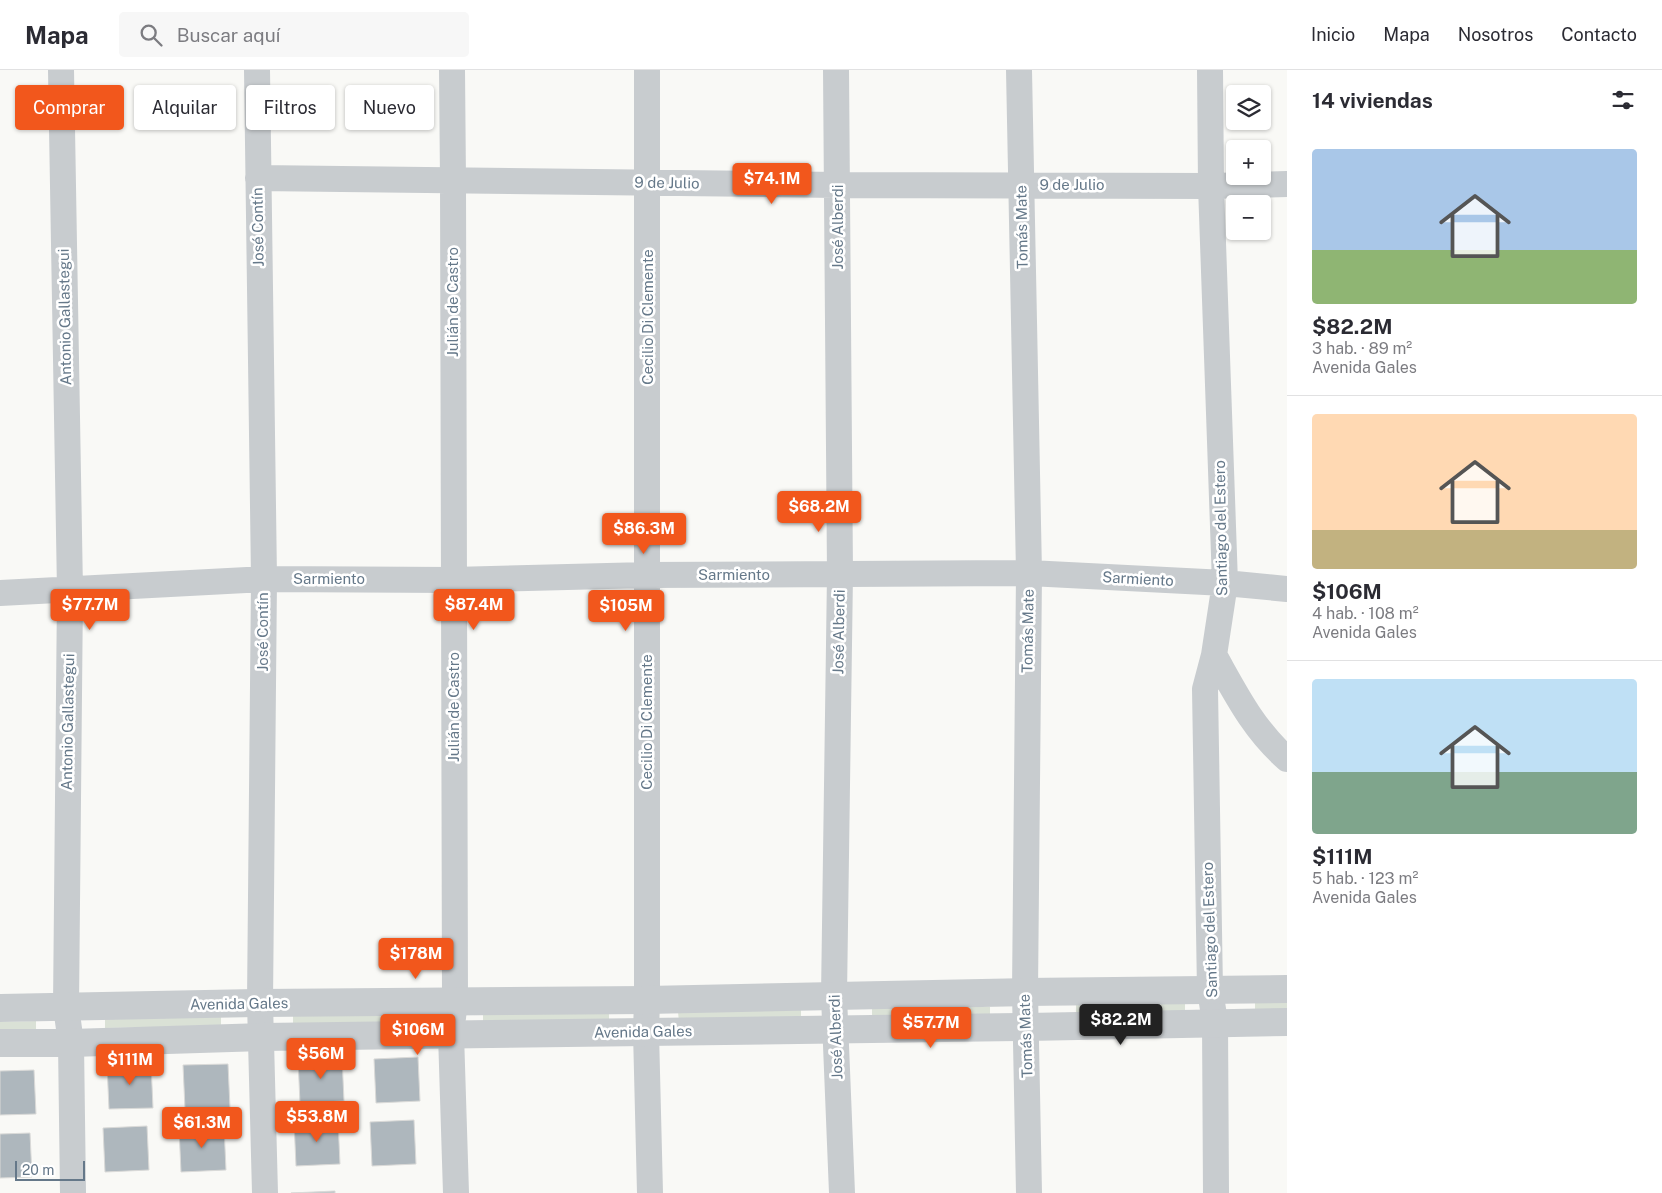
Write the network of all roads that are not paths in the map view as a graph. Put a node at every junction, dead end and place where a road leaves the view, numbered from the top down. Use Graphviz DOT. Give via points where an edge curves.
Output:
graph roads {
  1 [pos="60,70"];
  2 [pos="257,70"];
  3 [pos="452,70"];
  4 [pos="647,70"];
  5 [pos="836,70"];
  6 [pos="1019,70"];
  7 [pos="1210,70"];
  8 [pos="258,178"];
  9 [pos="453,181"];
  10 [pos="648,182"];
  11 [pos="1287,184"];
  12 [pos="838,185"];
  13 [pos="1021,185"];
  14 [pos="1211,186"];
  15 [pos="1029,573"];
  16 [pos="840,574"];
  17 [pos="647,575"];
  18 [pos="264,579"];
  19 [pos="453,580"];
  20 [pos="1225,584"];
  21 [pos="1287,589"];
  22 [pos="70,590"];
  23 [pos="0,594"];
  24 [pos="1214,655"];
  25 [pos="1287,759"];
  26 [pos="1287,989"];
  27 [pos="1210,990"];
  28 [pos="1025,992"];
  29 [pos="834,996"];
  30 [pos="648,1000"];
  31 [pos="455,1001"];
  32 [pos="260,1003"];
  33 [pos="66,1007"];
  34 [pos="0,1008"];
  35 [pos="1215,1022"];
  36 [pos="1287,1022"];
  37 [pos="1027,1027"];
  38 [pos="836,1029"];
  39 [pos="646,1032"];
  40 [pos="451,1034"];
  41 [pos="262,1037"];
  42 [pos="0,1042"];
  43 [pos="71,1043"];
  44 [pos="74,1193"];
  45 [pos="265,1193"];
  46 [pos="456,1193"];
  47 [pos="650,1193"];
  48 [pos="842,1193"];
  49 [pos="1029,1193"];
  50 [pos="1216,1193"];
  1 -- 22 [label="street, Antonio Gallastegui"];
  2 -- 8 [label="street, José Contín"];
  3 -- 9 [label="street, Julián de Castro"];
  4 -- 10 [label="street, Cecilio Di Clemente"];
  5 -- 12 [label="street, José Alberdi"];
  6 -- 13 [label="street, Tomás Mate"];
  7 -- 14 [label="street, Santiago del Estero"];
  8 -- 9 [label="street, 9 de Julio"];
  8 -- 18 [label="street, José Contín"];
  9 -- 10 [label="street, 9 de Julio"];
  9 -- 19 [label="street, Julián de Castro"];
  10 -- 12 [label="street, 9 de Julio"];
  10 -- 17 [label="street, Cecilio Di Clemente"];
  11 -- 14 [label="street, 9 de Julio"];
  12 -- 13 [label="street, 9 de Julio"];
  12 -- 16 [label="street, José Alberdi"];
  13 -- 14 [label="street, 9 de Julio"];
  13 -- 15 [label="street, Tomás Mate"];
  14 -- 20 [label="street, Santiago del Estero"];
  15 -- 16 [label="street, Sarmiento"];
  15 -- 20 [label="street, Sarmiento"];
  15 -- 28 [label="street, Tomás Mate"];
  16 -- 17 [label="street, Sarmiento"];
  16 -- 29 [label="street, José Alberdi"];
  17 -- 19 [label="street, Sarmiento"];
  17 -- 30 [label="street, Cecilio Di Clemente"];
  18 -- 19 [label="street, Sarmiento"];
  18 -- 22 [label="street, Sarmiento"];
  18 -- 32 [label="street, José Contín"];
  19 -- 31 [label="street, Julián de Castro"];
  20 -- 21 [label="street, Sarmiento"];
  20 -- 24 [label="street, Santiago del Estero"];
  22 -- 23 [label="street, Sarmiento"];
  22 -- 33 [label="street, Antonio Gallastegui"];
  24 -- 25 [label="street" via="1248,716"];
  24 -- 27 [label="street, Santiago del Estero" via="1205,689"];
  26 -- 27 [label="street, Avenida Gales"];
  27 -- 28 [label="street, Avenida Gales"];
  27 -- 35 [label="street, Santiago del Estero"];
  28 -- 29 [label="street, Avenida Gales"];
  28 -- 37 [label="street, Tomás Mate"];
  29 -- 30 [label="street, Avenida Gales"];
  29 -- 38 [label="street, José Alberdi"];
  30 -- 31 [label="street, Avenida Gales"];
  30 -- 39 [label="street, Cecilio Di Clemente"];
  31 -- 32 [label="street, Avenida Gales"];
  31 -- 40 [label="street, Julián de Castro"];
  32 -- 33 [label="street, Avenida Gales"];
  32 -- 41 [label="street, José Contín"];
  33 -- 34 [label="street, Avenida Gales"];
  33 -- 43 [label="street, Antonio Gallastegui"];
  35 -- 36 [label="street, Avenida Gales"];
  35 -- 37 [label="street, Avenida Gales"];
  35 -- 50 [label="street, Santiago del Estero"];
  37 -- 38 [label="street, Avenida Gales"];
  37 -- 49 [label="street, Tomás Mate"];
  38 -- 39 [label="street, Avenida Gales"];
  38 -- 48 [label="street, José Alberdi"];
  39 -- 40 [label="street, Avenida Gales"];
  39 -- 47 [label="street, Cecilio Di Clemente"];
  40 -- 41 [label="street, Avenida Gales"];
  40 -- 46 [label="street, Julián de Castro"];
  41 -- 43 [label="street, Avenida Gales"];
  41 -- 45 [label="street, José Contín"];
  42 -- 43 [label="street, Avenida Gales"];
  43 -- 44 [label="street, Antonio Gallastegui"];
}
